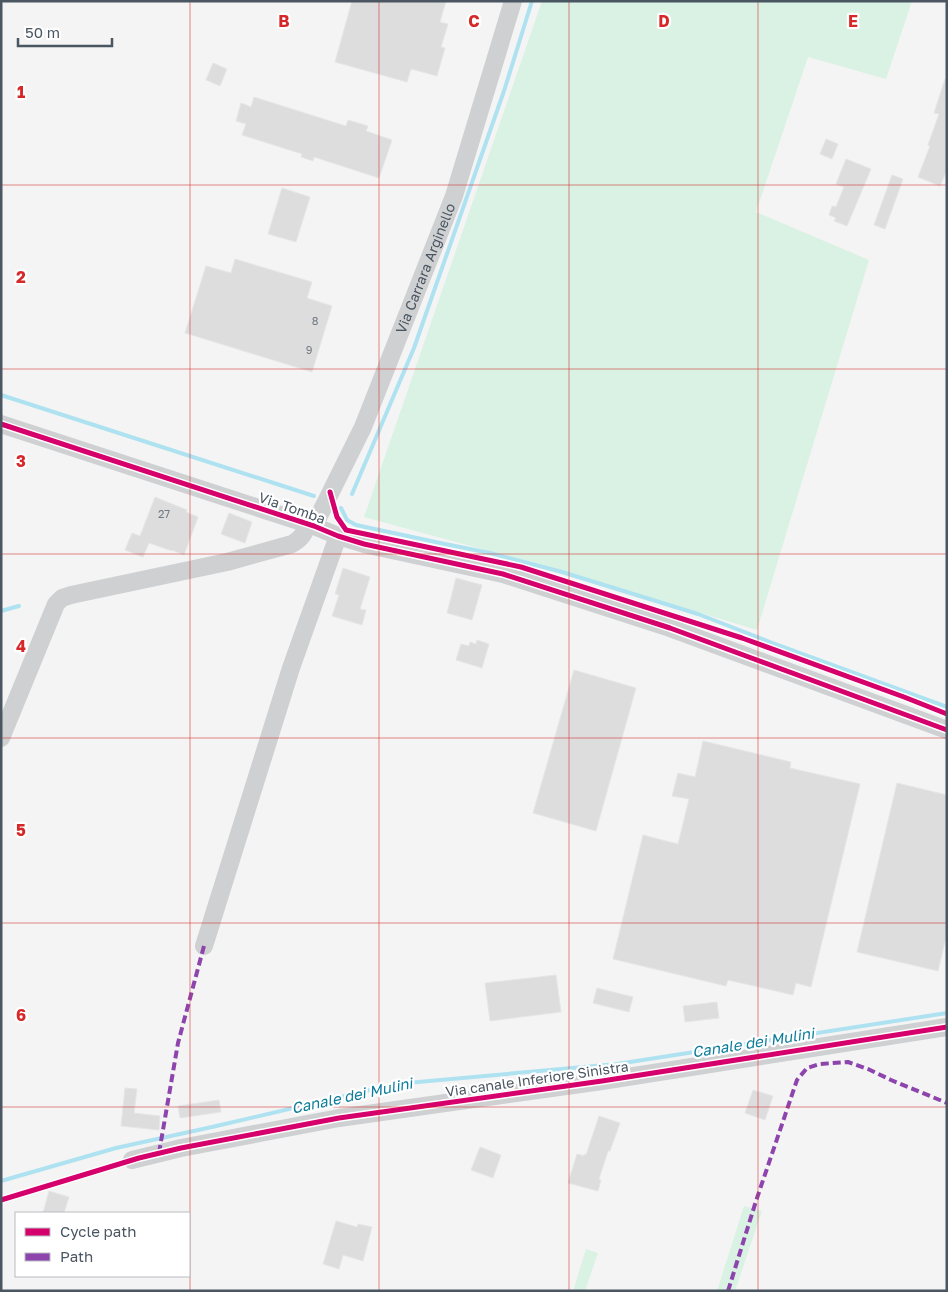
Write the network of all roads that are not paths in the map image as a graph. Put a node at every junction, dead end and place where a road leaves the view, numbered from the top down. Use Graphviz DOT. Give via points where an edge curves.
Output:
graph roads {
  1 [pos="513,1"];
  2 [pos="1,424"];
  3 [pos="311,525"];
  4 [pos="338,536"];
  5 [pos="947,730"];
  6 [pos="3,731"];
  7 [pos="204,946"];
  8 [pos="947,1027"];
  9 [pos="132,1160"];
  1 -- 3 [label="street, Via Carrara Arginello" via="454,196 363,427"];
  2 -- 3 [label="street, Via Tomba"];
  3 -- 4 [label="street, Via Tomba"];
  3 -- 6 [label="street, Via Carrara Arginello" via="292,544 227,562 62,598 56,604"];
  4 -- 5 [label="street, Via Tomba" via="503,574 670,628"];
  4 -- 7 [label="street" via="291,668"];
  8 -- 9 [label="street, Via canale Inferiore Sinistra" via="612,1080 339,1118"];
}
